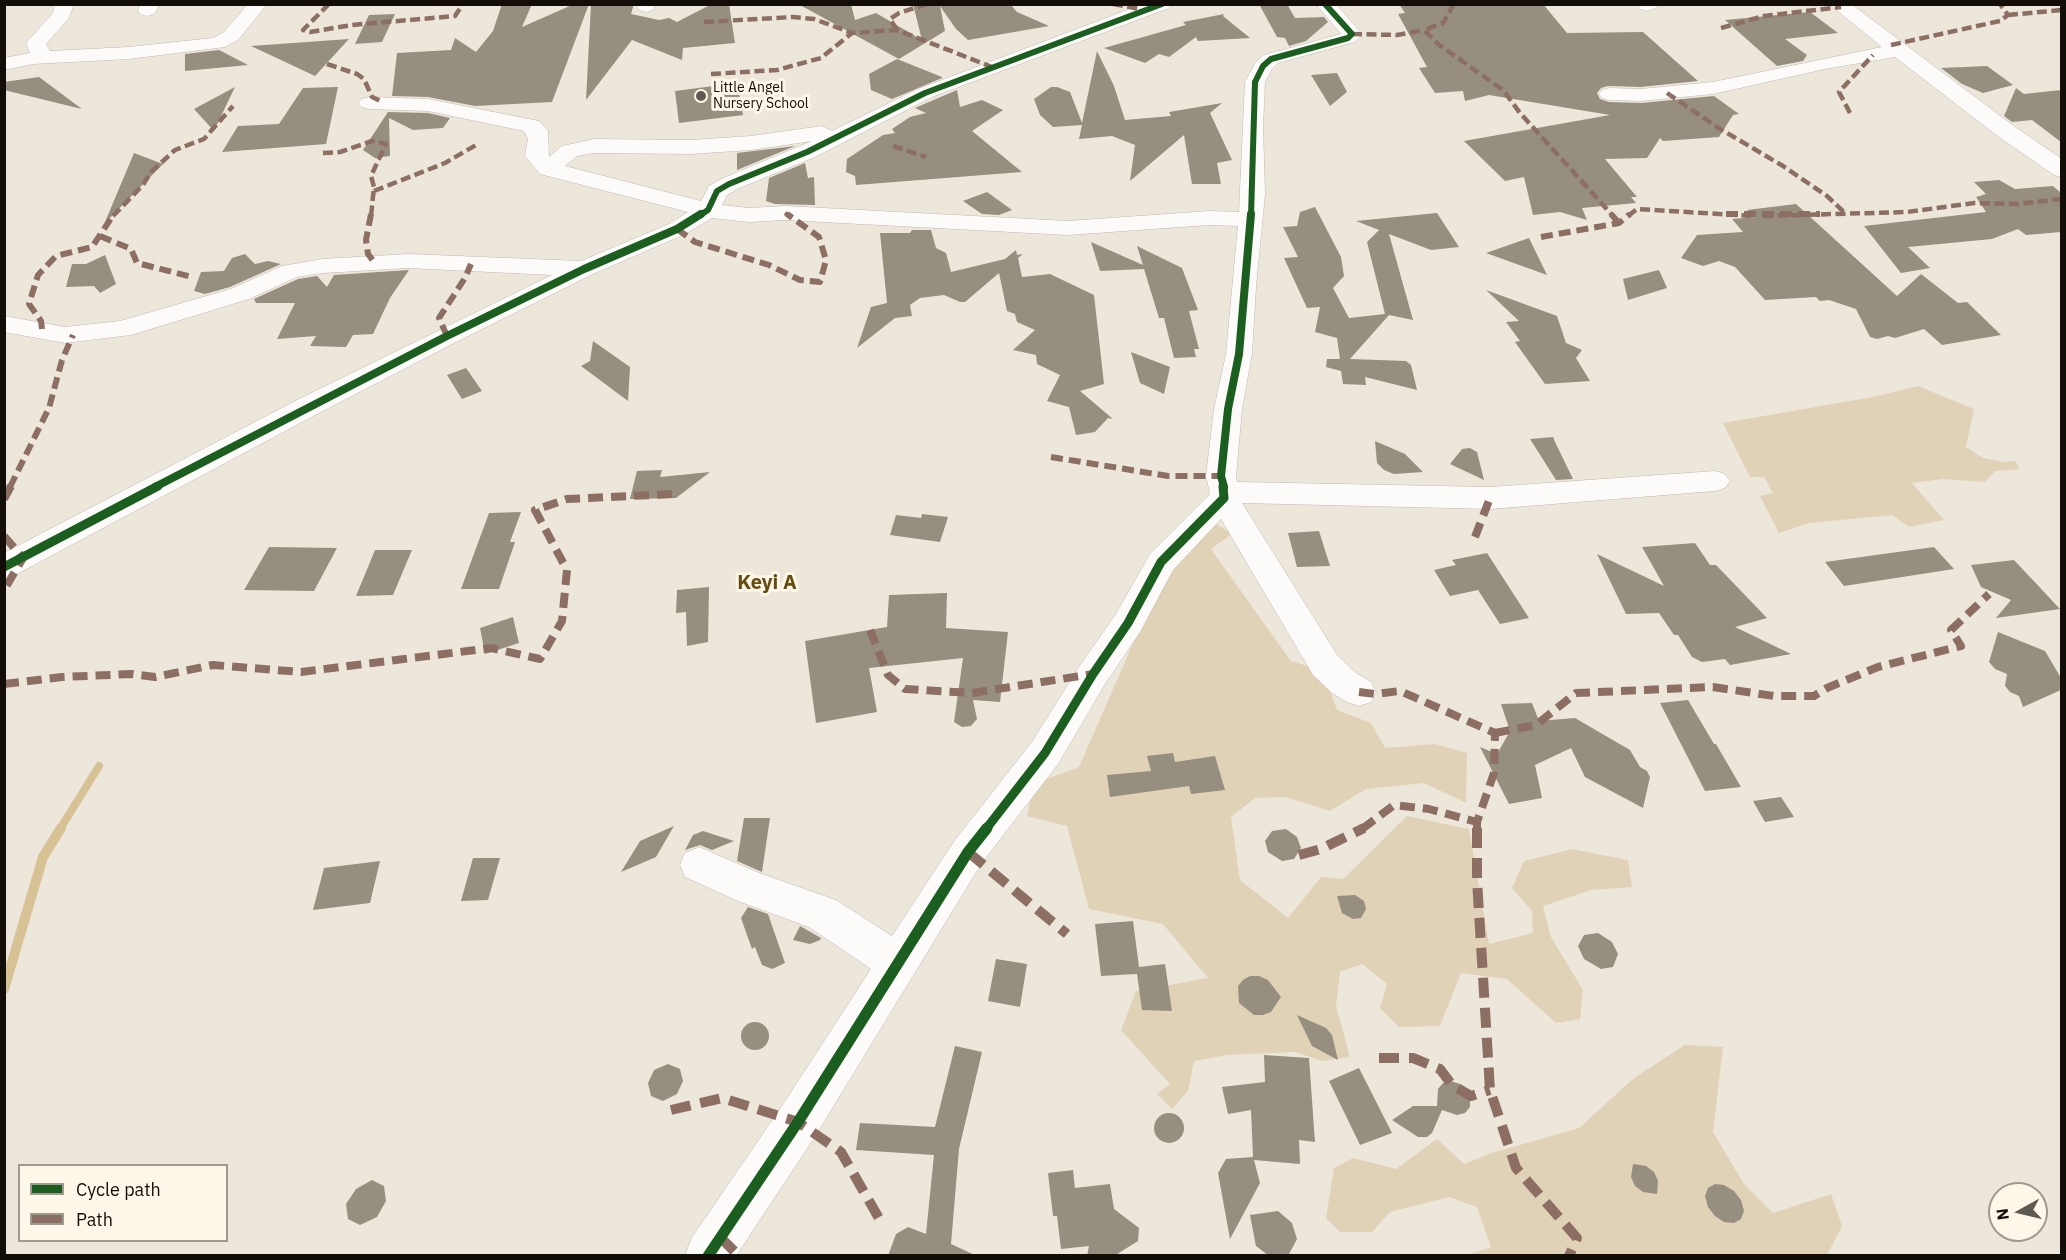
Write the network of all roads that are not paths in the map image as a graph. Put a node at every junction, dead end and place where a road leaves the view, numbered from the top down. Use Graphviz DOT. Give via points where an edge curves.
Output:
graph roads {
  1 [pos="65,4"];
  2 [pos="258,4"];
  3 [pos="1162,4"];
  4 [pos="1325,4"];
  5 [pos="1838,4"];
  6 [pos="1898,50"];
  7 [pos="45,57"];
  8 [pos="4,63"];
  9 [pos="1609,94"];
  10 [pos="369,103"];
  11 [pos="848,130"];
  12 [pos="548,169"];
  13 [pos="2061,170"];
  14 [pos="708,210"];
  15 [pos="1250,220"];
  16 [pos="584,269"];
  17 [pos="4,324"];
  18 [pos="1714,481"];
  19 [pos="1224,495"];
  20 [pos="4,567"];
  21 [pos="1359,692"];
  22 [pos="699,865"];
  23 [pos="898,963"];
  24 [pos="708,1256"];
  1 -- 7 [label="street" via="62,14 36,43"];
  2 -- 7 [label="street" via="231,36 218,43 73,58"];
  3 -- 11 [label="street" via="925,93"];
  4 -- 15 [label="street" via="1352,34 1271,59 1258,73 1252,128"];
  5 -- 6 [label="street"];
  6 -- 9 [label="street" via="1713,88"];
  6 -- 13 [label="street"];
  7 -- 8 [label="street"];
  10 -- 12 [label="street" via="429,105 531,126 539,139 536,156"];
  11 -- 12 [label="street" via="691,147 594,146 564,154"];
  11 -- 14 [label="street" via="807,152 729,184 717,191"];
  12 -- 14 [label="street"];
  14 -- 15 [label="street" via="1068,228 1209,218"];
  14 -- 16 [label="street" via="677,229"];
  15 -- 19 [label="street" via="1239,354 1221,476"];
  16 -- 17 [label="street" via="408,261 351,263 291,271 240,294 122,329 65,335"];
  16 -- 20 [label="street" via="309,406"];
  18 -- 19 [label="street" via="1490,498"];
  19 -- 21 [label="street" via="1326,665"];
  19 -- 23 [label="street" via="1161,562 1128,623 1045,753 968,852"];
  22 -- 23 [label="street" via="822,914"];
  23 -- 24 [label="street"];
}
